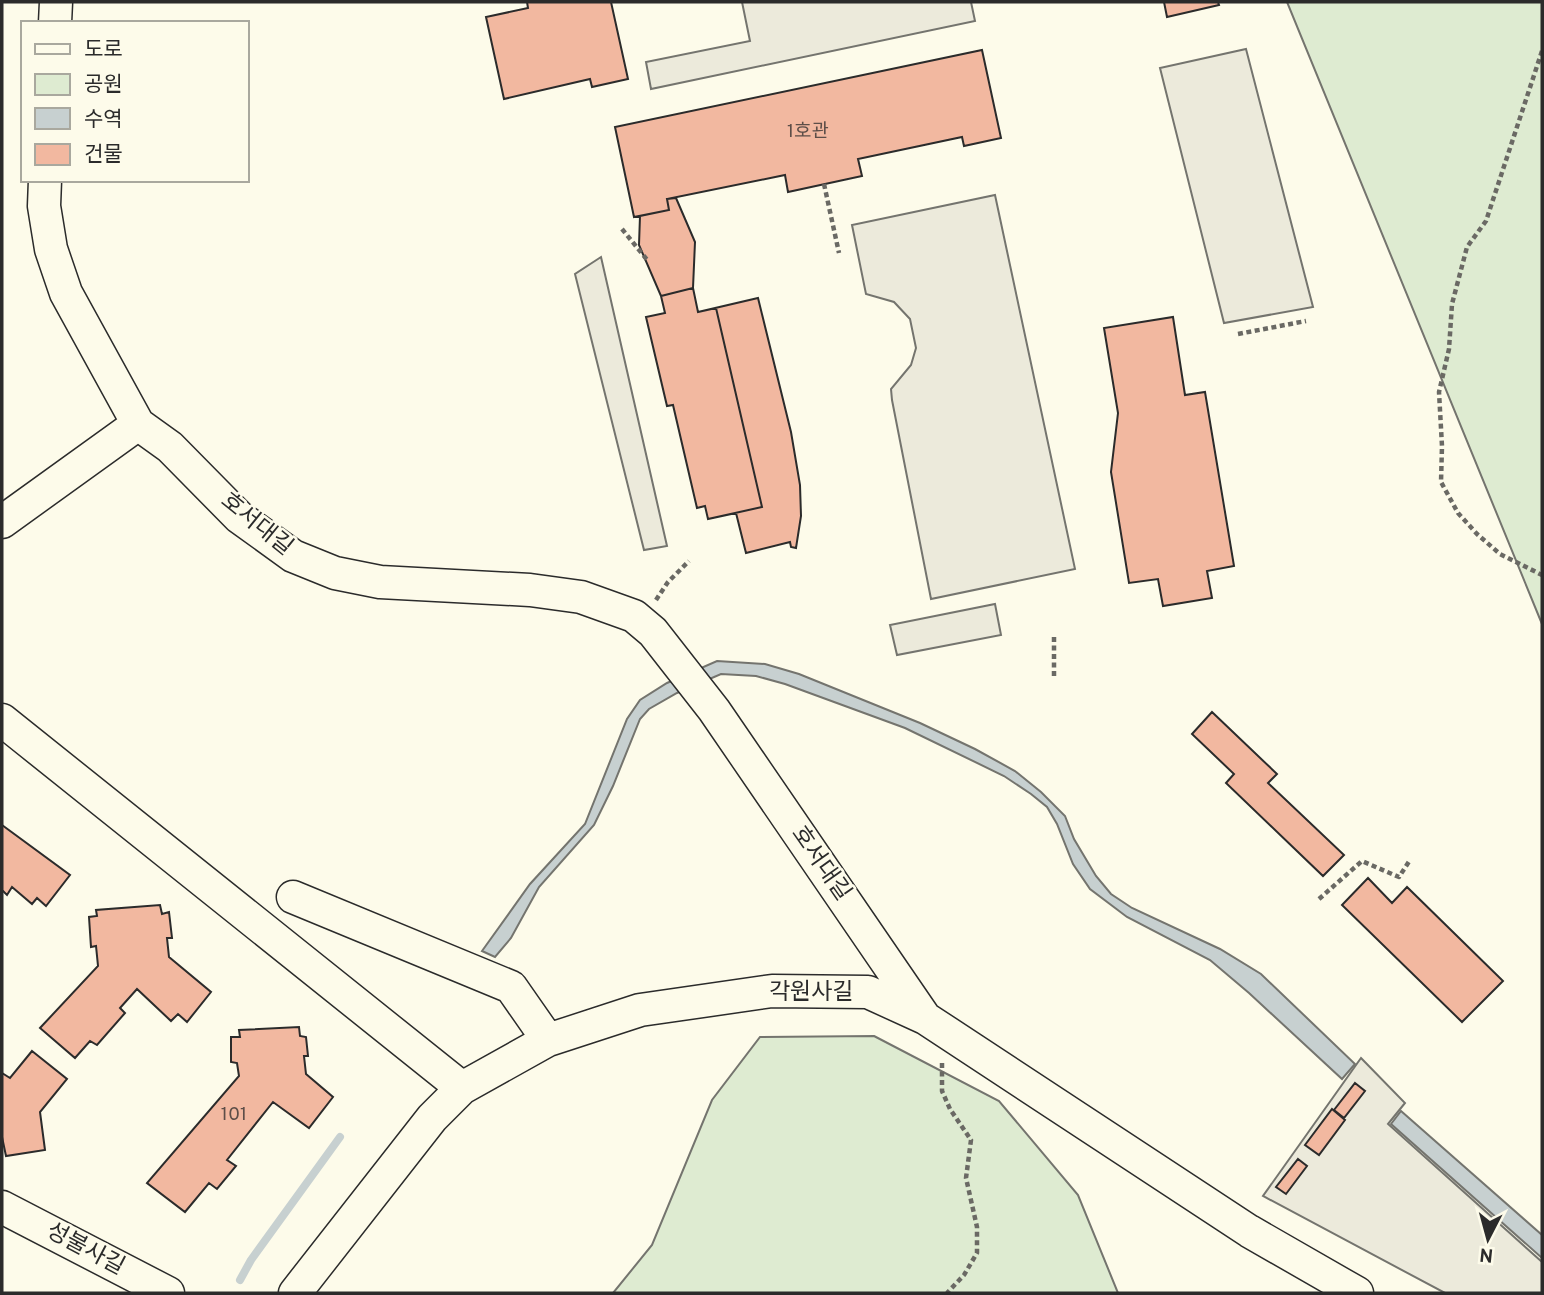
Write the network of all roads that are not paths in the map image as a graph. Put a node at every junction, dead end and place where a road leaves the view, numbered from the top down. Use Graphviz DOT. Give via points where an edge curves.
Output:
graph roads {
  1 [pos="56,2"];
  2 [pos="55,21"];
  3 [pos="45,182"];
  4 [pos="138,424"];
  5 [pos="2,522"];
  6 [pos="2,720"];
  7 [pos="293,897"];
  8 [pos="925,1018"];
  9 [pos="548,1040"];
  10 [pos="462,1088"];
  11 [pos="2,1207"];
  12 [pos="168,1293"];
  13 [pos="295,1293"];
  14 [pos="1357,1293"];
  1 -- 2 [label="street"];
  3 -- 4 [label="street, 호서대길" via="51,249 66,293"];
  4 -- 5 [label="street"];
  4 -- 8 [label="street, 호서대길" via="170,447 239,517 293,556 335,573 380,582 581,597 634,616 653,632 714,710"];
  6 -- 10 [label="street"];
  7 -- 9 [label="street" via="511,987"];
  8 -- 9 [label="street, 각원사길" via="868,992 772,991 640,1010"];
  8 -- 14 [label="street, 각원사길" via="1249,1231"];
  9 -- 10 [label="street, 각원사길"];
  10 -- 13 [label="street, 각원사길" via="432,1118"];
  11 -- 12 [label="street, 성불사길"];
}
